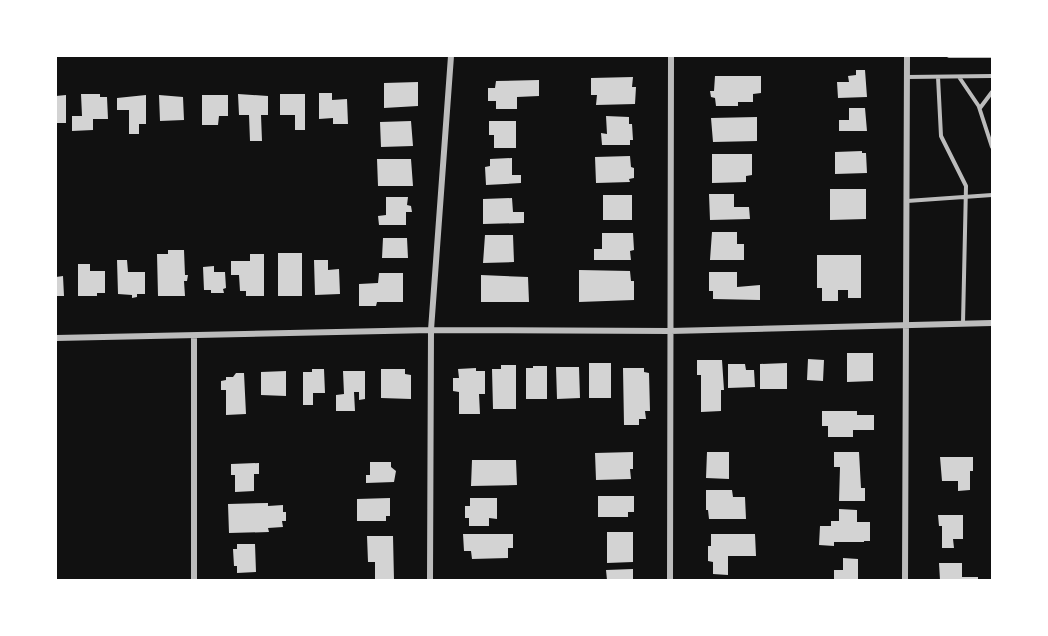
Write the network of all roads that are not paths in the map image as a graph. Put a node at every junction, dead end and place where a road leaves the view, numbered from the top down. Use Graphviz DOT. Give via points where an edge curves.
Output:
graph roads {
  1 [pos="451,56"];
  2 [pos="672,56"];
  3 [pos="907,56"];
  4 [pos="949,56"];
  5 [pos="993,56"];
  6 [pos="993,76"];
  7 [pos="906,77"];
  8 [pos="938,77"];
  9 [pos="958,77"];
  10 [pos="993,93"];
  11 [pos="978,106"];
  12 [pos="993,147"];
  13 [pos="993,195"];
  14 [pos="966,196"];
  15 [pos="906,201"];
  16 [pos="963,323"];
  17 [pos="993,323"];
  18 [pos="906,324"];
  19 [pos="431,330"];
  20 [pos="670,331"];
  21 [pos="194,336"];
  22 [pos="56,338"];
  23 [pos="194,580"];
  24 [pos="430,580"];
  25 [pos="670,580"];
  26 [pos="905,580"];
  1 -- 19 [label="street"];
  2 -- 20 [label="street"];
  3 -- 7 [label="street"];
  4 -- 5 [label="lane"];
  6 -- 9 [label="lane"];
  7 -- 8 [label="lane"];
  7 -- 15 [label="street"];
  8 -- 9 [label="lane"];
  8 -- 14 [label="lane" via="941,136 966,186"];
  9 -- 11 [label="lane"];
  10 -- 11 [label="lane"];
  11 -- 12 [label="lane"];
  13 -- 14 [label="lane"];
  14 -- 15 [label="lane"];
  14 -- 16 [label="lane"];
  15 -- 18 [label="street"];
  16 -- 17 [label="street"];
  16 -- 18 [label="street"];
  18 -- 20 [label="street"];
  18 -- 26 [label="street"];
  19 -- 20 [label="street"];
  19 -- 21 [label="street"];
  19 -- 24 [label="street"];
  20 -- 25 [label="street"];
  21 -- 22 [label="street"];
  21 -- 23 [label="street"];
}
